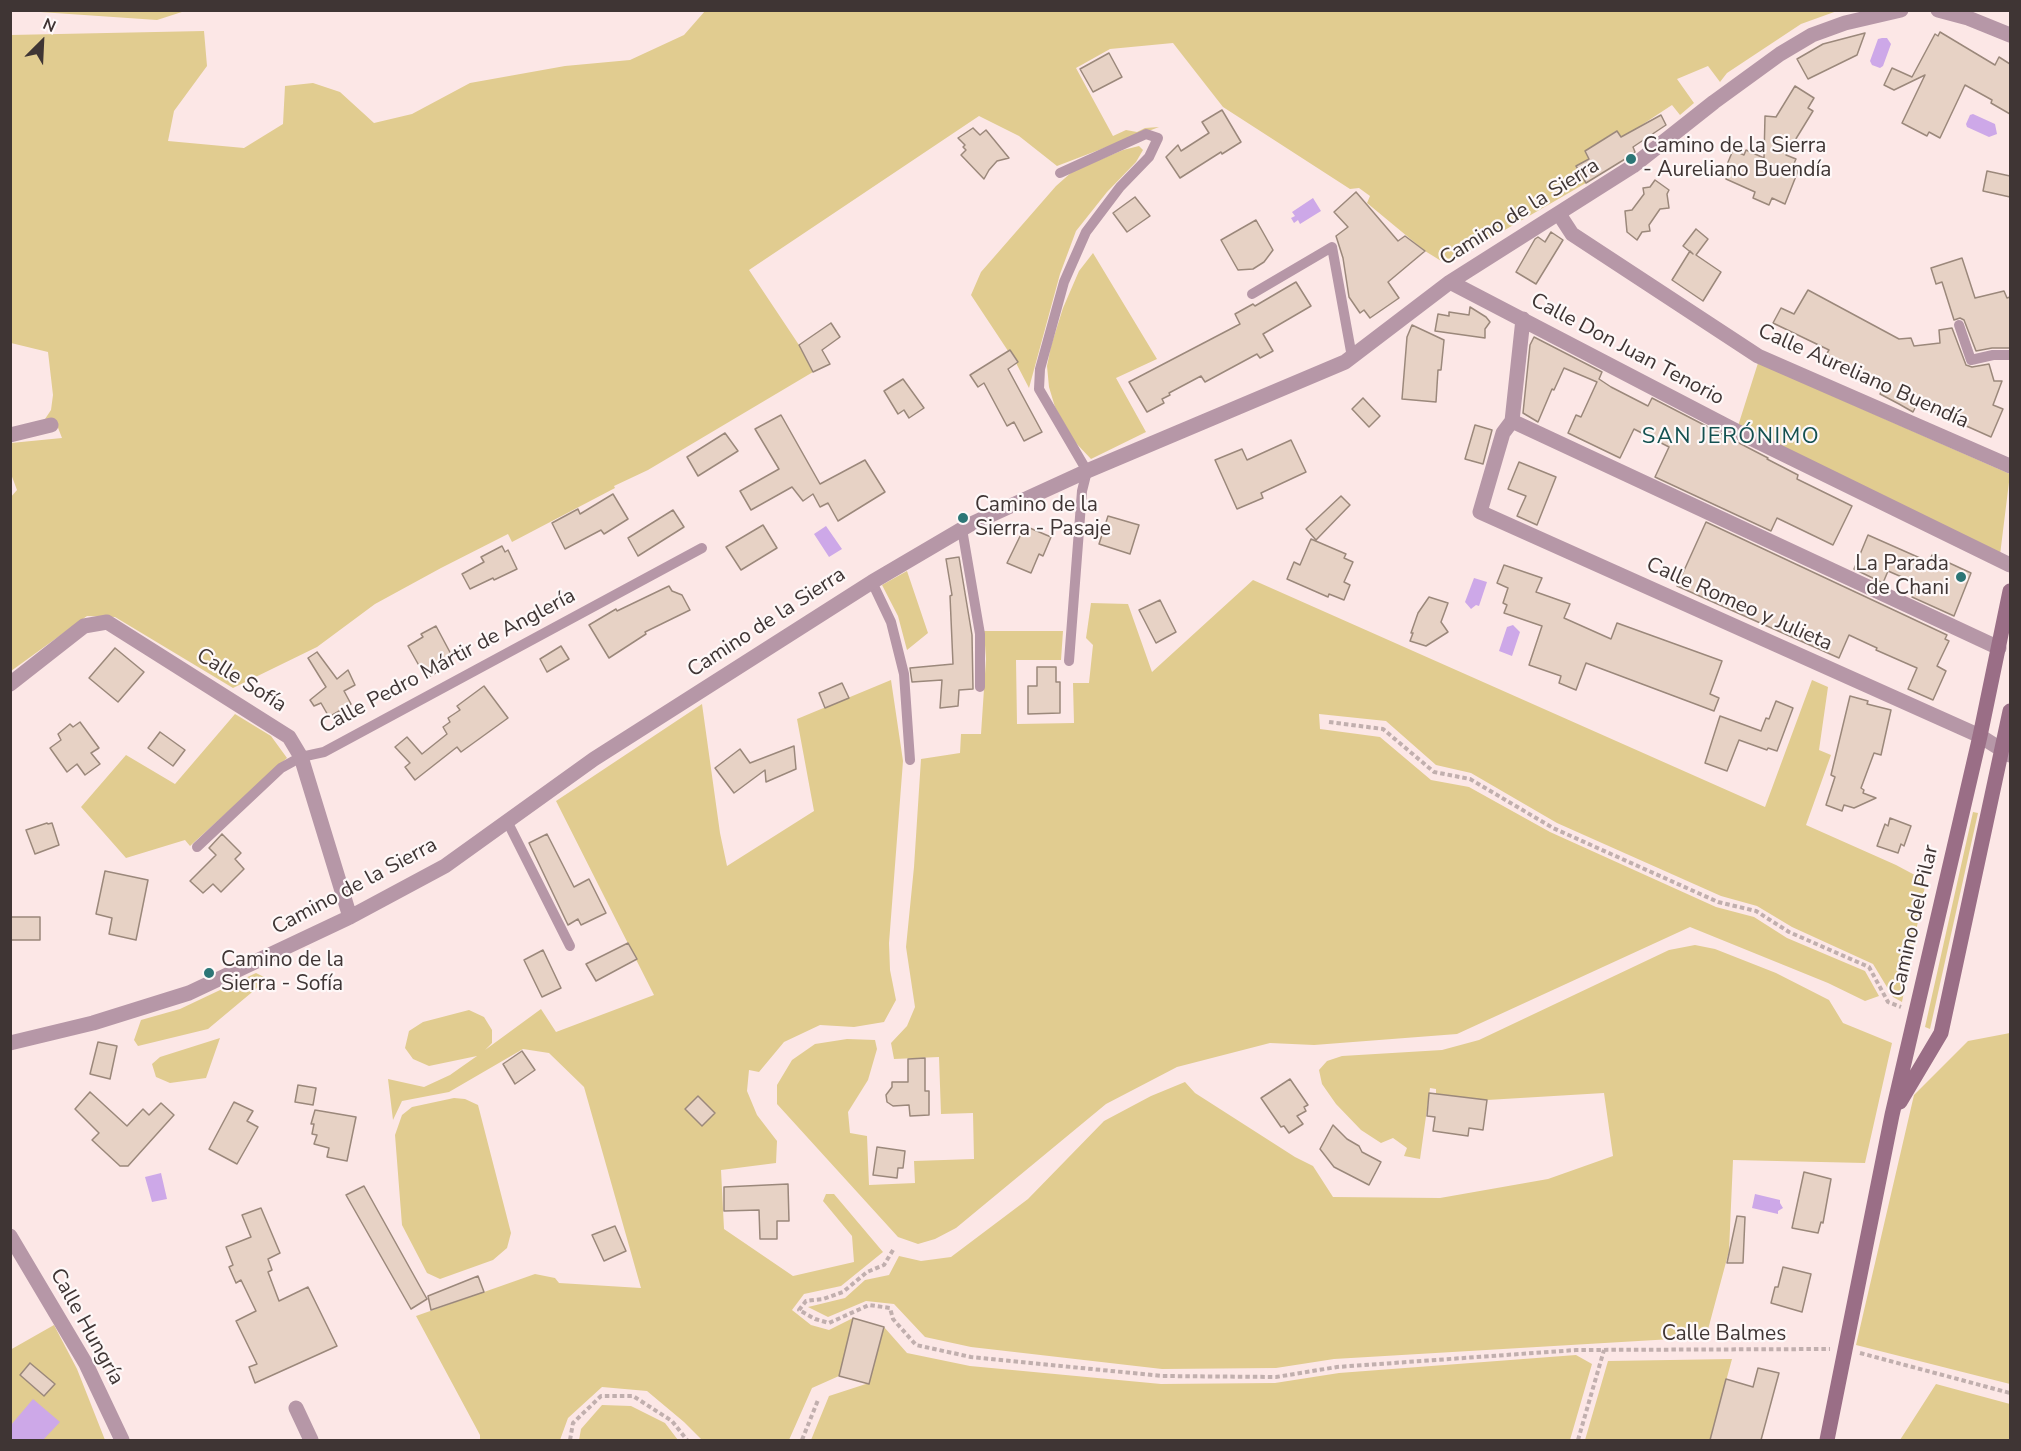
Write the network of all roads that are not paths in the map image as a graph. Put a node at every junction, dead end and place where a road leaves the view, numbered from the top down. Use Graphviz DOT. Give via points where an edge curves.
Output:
graph roads {
  1 [pos="1901,10"];
  2 [pos="1938,10"];
  3 [pos="2010,36"];
  4 [pos="1060,173"];
  5 [pos="1559,213"];
  6 [pos="1450,282"];
  7 [pos="1252,294"];
  8 [pos="1523,319"];
  9 [pos="1959,325"];
  10 [pos="2010,355"];
  11 [pos="1352,357"];
  12 [pos="1512,420"];
  13 [pos="51,425"];
  14 [pos="10,435"];
  15 [pos="2010,466"];
  16 [pos="1087,471"];
  17 [pos="962,529"];
  18 [pos="702,548"];
  19 [pos="2010,566"];
  20 [pos="872,582"];
  21 [pos="2010,591"];
  22 [pos="1999,648"];
  23 [pos="1069,661"];
  24 [pos="10,684"];
  25 [pos="980,687"];
  26 [pos="2010,711"];
  27 [pos="1980,736"];
  28 [pos="2007,753"];
  29 [pos="301,757"];
  30 [pos="910,760"];
  31 [pos="507,821"];
  32 [pos="197,847"];
  33 [pos="350,917"];
  34 [pos="570,946"];
  35 [pos="10,1043"];
  36 [pos="1892,1115"];
  37 [pos="10,1236"];
  38 [pos="296,1408"];
  39 [pos="122,1440"];
  40 [pos="311,1440"];
  41 [pos="1827,1440"];
  1 -- 5 [label="street, Camino de la Sierra" via="1845,23 1812,35 1779,54 1634,166"];
  2 -- 3 [label="street"];
  4 -- 16 [label="lane" via="1146,134 1158,138 1149,157 1086,232 1064,282 1044,353 1039,389"];
  5 -- 6 [label="street, Camino de la Sierra"];
  5 -- 15 [label="street, Calle Aureliano Buendía" via="1572,234 1758,356"];
  6 -- 8 [label="street, Calle Don Juan Tenorio"];
  6 -- 11 [label="street, Camino de la Sierra"];
  7 -- 11 [label="lane" via="1332,247"];
  8 -- 12 [label="street"];
  8 -- 19 [label="street, Calle Don Juan Tenorio" via="1736,431"];
  9 -- 10 [label="lane" via="1971,360 1993,354"];
  11 -- 16 [label="street, Camino de la Sierra"];
  12 -- 22 [label="street"];
  12 -- 27 [label="street, Calle Romeo y Julieta" via="1503,433 1480,513"];
  13 -- 14 [label="street"];
  16 -- 17 [label="street, Camino de la Sierra"];
  16 -- 23 [label="lane" via="1082,491"];
  17 -- 20 [label="street, Camino de la Sierra"];
  17 -- 25 [label="lane" via="980,634"];
  18 -- 29 [label="lane, Calle Pedro Mártir de Anglería" via="324,752"];
  20 -- 30 [label="lane, Camino de la Sierra" via="891,622 904,674"];
  20 -- 31 [label="street, Camino de la Sierra" via="594,759"];
  21 -- 22 [label="main road, Camino del Pilar"];
  22 -- 27 [label="main road, Camino del Pilar"];
  24 -- 29 [label="street, Calle Sofía" via="84,626 107,622 289,736"];
  26 -- 28 [label="main road, Camino del Pilar"];
  27 -- 28 [label="street"];
  27 -- 36 [label="main road, Camino del Pilar"];
  28 -- 36 [label="main road, Camino del Pilar" via="1941,1033"];
  29 -- 32 [label="lane, Calle Pedro Mártir de Anglería" via="281,768"];
  29 -- 33 [label="street, Calle Sofía"];
  31 -- 33 [label="street, Camino de la Sierra" via="445,866"];
  31 -- 34 [label="lane"];
  33 -- 35 [label="street, Camino de la Sierra" via="189,993 93,1023"];
  36 -- 41 [label="main road, Camino del Pilar"];
  37 -- 39 [label="street, Calle Hungría" via="86,1364"];
  38 -- 40 [label="street"];
}
